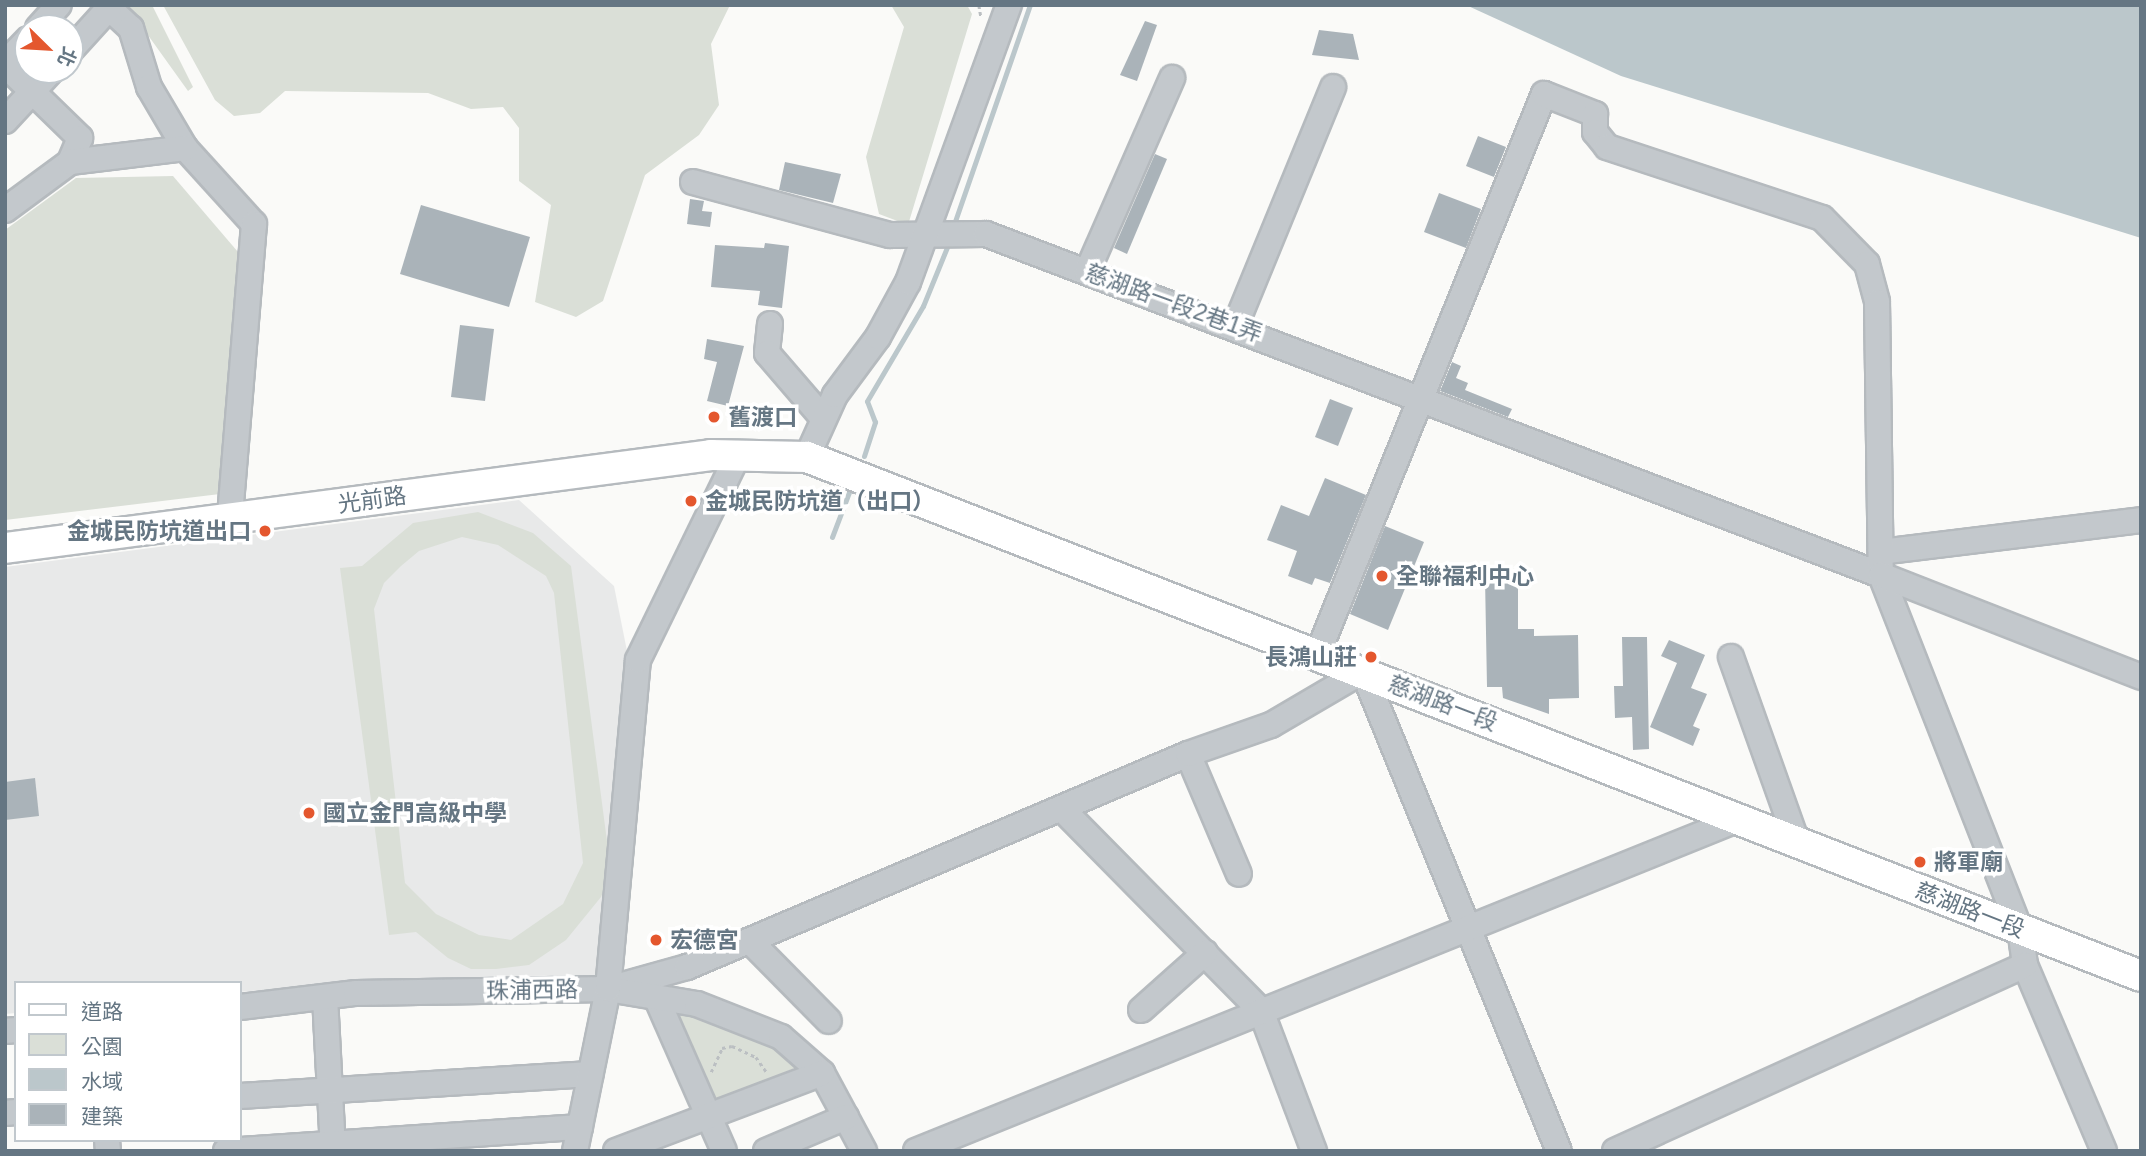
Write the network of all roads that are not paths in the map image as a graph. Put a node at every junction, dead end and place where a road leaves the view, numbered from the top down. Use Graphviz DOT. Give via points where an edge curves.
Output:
graph roads {
  1 [pos="1009,5"];
  2 [pos="107,7"];
  3 [pos="84,34"];
  4 [pos="5,64"];
  5 [pos="1172,78"];
  6 [pos="39,84"];
  7 [pos="1333,87"];
  8 [pos="32,92"];
  9 [pos="5,121"];
  10 [pos="185,148"];
  11 [pos="71,162"];
  12 [pos="693,182"];
  13 [pos="5,210"];
  14 [pos="939,235"];
  15 [pos="1087,272"];
  16 [pos="770,324"];
  17 [pos="1236,324"];
  18 [pos="1420,397"];
  19 [pos="823,418"];
  20 [pos="739,453"];
  21 [pos="807,457"];
  22 [pos="230,518"];
  23 [pos="2141,520"];
  24 [pos="5,548"];
  25 [pos="1881,564"];
  26 [pos="1318,653"];
  27 [pos="1731,657"];
  28 [pos="1363,671"];
  29 [pos="2141,677"];
  30 [pos="1188,754"];
  31 [pos="1063,810"];
  32 [pos="1739,819"];
  33 [pos="1797,842"];
  34 [pos="1239,874"];
  35 [pos="1466,925"];
  36 [pos="2020,929"];
  37 [pos="750,941"];
  38 [pos="1205,953"];
  39 [pos="2025,965"];
  40 [pos="2141,976"];
  41 [pos="608,989"];
  42 [pos="325,997"];
  43 [pos="656,997"];
  44 [pos="242,1007"];
  45 [pos="1141,1010"];
  46 [pos="1262,1011"];
  47 [pos="828,1021"];
  48 [pos="822,1073"];
  49 [pos="590,1074"];
  50 [pos="329,1090"];
  51 [pos="242,1096"];
  52 [pos="708,1115"];
  53 [pos="846,1117"];
  54 [pos="577,1139"];
  55 [pos="333,1147"];
  56 [pos="226,1151"];
  57 [pos="616,1151"];
  58 [pos="724,1151"];
  59 [pos="766,1151"];
  60 [pos="864,1151"];
  61 [pos="916,1151"];
  62 [pos="1314,1151"];
  63 [pos="1559,1151"];
  64 [pos="1615,1151"];
  65 [pos="2104,1151"];
  1 -- 14 [label="street"];
  2 -- 3 [label="street"];
  2 -- 10 [label="street" via="131,28 149,87"];
  4 -- 8 [label="street"];
  5 -- 15 [label="street"];
  6 -- 8 [label="street"];
  7 -- 17 [label="street"];
  8 -- 9 [label="street"];
  8 -- 11 [label="street" via="79,138"];
  10 -- 11 [label="street"];
  10 -- 22 [label="street" via="254,224"];
  11 -- 13 [label="street"];
  12 -- 14 [label="street, 慈湖路一段2巷1弄" via="890,235"];
  14 -- 15 [label="street, 慈湖路一段2巷1弄" via="986,234"];
  14 -- 19 [label="street" via="888,322"];
  15 -- 17 [label="street, 慈湖路一段2巷1弄"];
  16 -- 19 [label="street" via="767,353"];
  17 -- 18 [label="street, 慈湖路一段2巷1弄"];
  18 -- 25 [label="street, 慈湖路一段2巷1弄"];
  18 -- 25 [label="street" via="1544,94 1595,114 1595,132 1607,147 1822,218 1867,264 1877,302"];
  18 -- 26 [label="street"];
  19 -- 21 [label="street"];
  20 -- 21 [label="main road, 慈湖路一段"];
  20 -- 22 [label="main road, 光前路"];
  20 -- 41 [label="street" via="638,660"];
  21 -- 26 [label="main road, 慈湖路一段"];
  22 -- 24 [label="main road, 光前路"];
  23 -- 25 [label="street"];
  25 -- 29 [label="street, 慈湖路一段2巷1弄"];
  25 -- 36 [label="street"];
  26 -- 28 [label="main road, 慈湖路一段"];
  27 -- 33 [label="street"];
  28 -- 30 [label="street" via="1270,725"];
  28 -- 32 [label="main road, 慈湖路一段"];
  28 -- 35 [label="street"];
  30 -- 31 [label="street"];
  30 -- 34 [label="street"];
  31 -- 37 [label="street"];
  31 -- 38 [label="street"];
  32 -- 33 [label="main road, 慈湖路一段"];
  32 -- 35 [label="street"];
  33 -- 36 [label="main road, 慈湖路一段"];
  35 -- 46 [label="street"];
  35 -- 63 [label="street"];
  36 -- 39 [label="street"];
  36 -- 40 [label="main road, 慈湖路一段"];
  37 -- 41 [label="street" via="687,967"];
  37 -- 47 [label="street"];
  38 -- 45 [label="street"];
  38 -- 46 [label="street"];
  39 -- 64 [label="street"];
  39 -- 65 [label="street"];
  41 -- 42 [label="street, 珠浦西路"];
  41 -- 43 [label="street, 珠浦西路"];
  41 -- 49 [label="street"];
  42 -- 44 [label="street, 珠浦西路"];
  42 -- 50 [label="street"];
  43 -- 48 [label="street, 珠浦西路" via="738,1016 781,1037"];
  43 -- 52 [label="street"];
  46 -- 61 [label="street"];
  46 -- 62 [label="street"];
  48 -- 52 [label="street"];
  48 -- 53 [label="street"];
  49 -- 50 [label="street"];
  49 -- 54 [label="street"];
  50 -- 51 [label="street"];
  50 -- 55 [label="street"];
  52 -- 57 [label="street"];
  52 -- 58 [label="street"];
  53 -- 59 [label="street"];
  53 -- 60 [label="street"];
  54 -- 55 [label="street"];
  55 -- 56 [label="street"];
}
